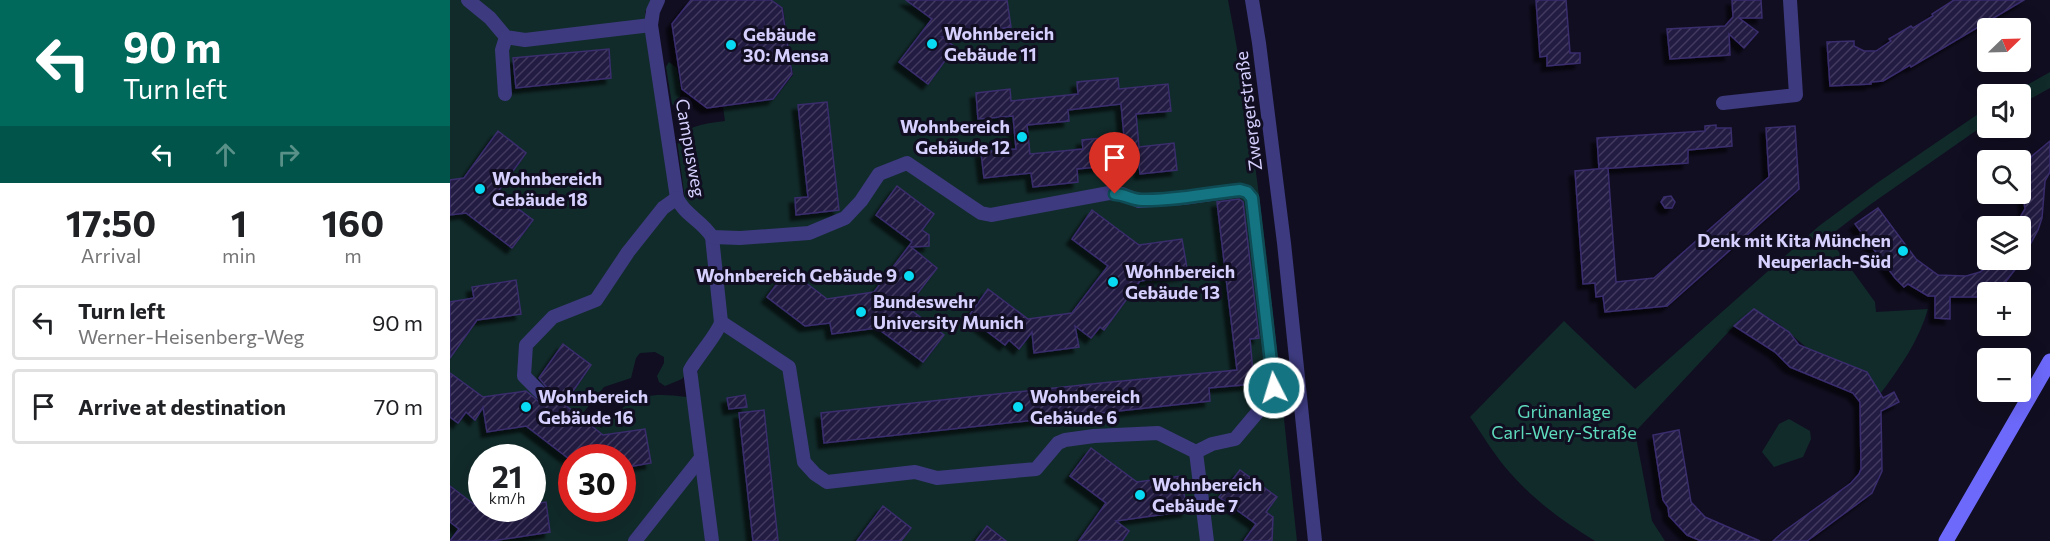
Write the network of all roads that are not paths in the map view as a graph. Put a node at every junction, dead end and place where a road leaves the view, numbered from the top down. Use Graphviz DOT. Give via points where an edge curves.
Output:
graph roads {
  1 [pos="468,0"];
  2 [pos="658,0"];
  3 [pos="1252,0"];
  4 [pos="1790,0"];
  5 [pos="651,25"];
  6 [pos="506,37"];
  7 [pos="505,94"];
  8 [pos="1723,103"];
  9 [pos="677,198"];
  10 [pos="712,237"];
  11 [pos="721,322"];
  12 [pos="2050,361"];
  13 [pos="541,393"];
  14 [pos="1196,452"];
  15 [pos="700,459"];
  16 [pos="681,482"];
  17 [pos="705,495"];
  18 [pos="635,541"];
  19 [pos="712,541"];
  20 [pos="1207,541"];
  21 [pos="1315,541"];
  22 [pos="1947,541"];
  1 -- 6 [label="street"];
  2 -- 5 [label="street, Campusweg"];
  3 -- 21 [label="street, Zwergerstraße" via="1284,243"];
  4 -- 8 [label="street" via="1796,95"];
  5 -- 6 [label="street" via="525,40"];
  5 -- 9 [label="street, Campusweg"];
  6 -- 7 [label="street" via="502,50"];
  9 -- 10 [label="street, Campusweg" via="683,210"];
  9 -- 13 [label="street" via="663,208 628,252 596,300 553,317 526,345 524,376"];
  10 -- 11 [label="street"];
  10 -- 14 [label="street" via="809,233 845,218 879,174 907,163 981,213 991,215 1109,193 1139,201 1247,192 1252,198 1274,388 1268,401 1235,439"];
  11 -- 14 [label="street" via="789,367 804,462 827,482 915,472 937,478 1036,469 1065,440 1116,434 1158,433"];
  11 -- 15 [label="street" via="690,370"];
  12 -- 22 [label="main road"];
  14 -- 20 [label="street"];
  15 -- 16 [label="street"];
  15 -- 17 [label="street"];
  16 -- 17 [label="street" via="694,480"];
  16 -- 18 [label="street"];
  17 -- 19 [label="street"];
}
